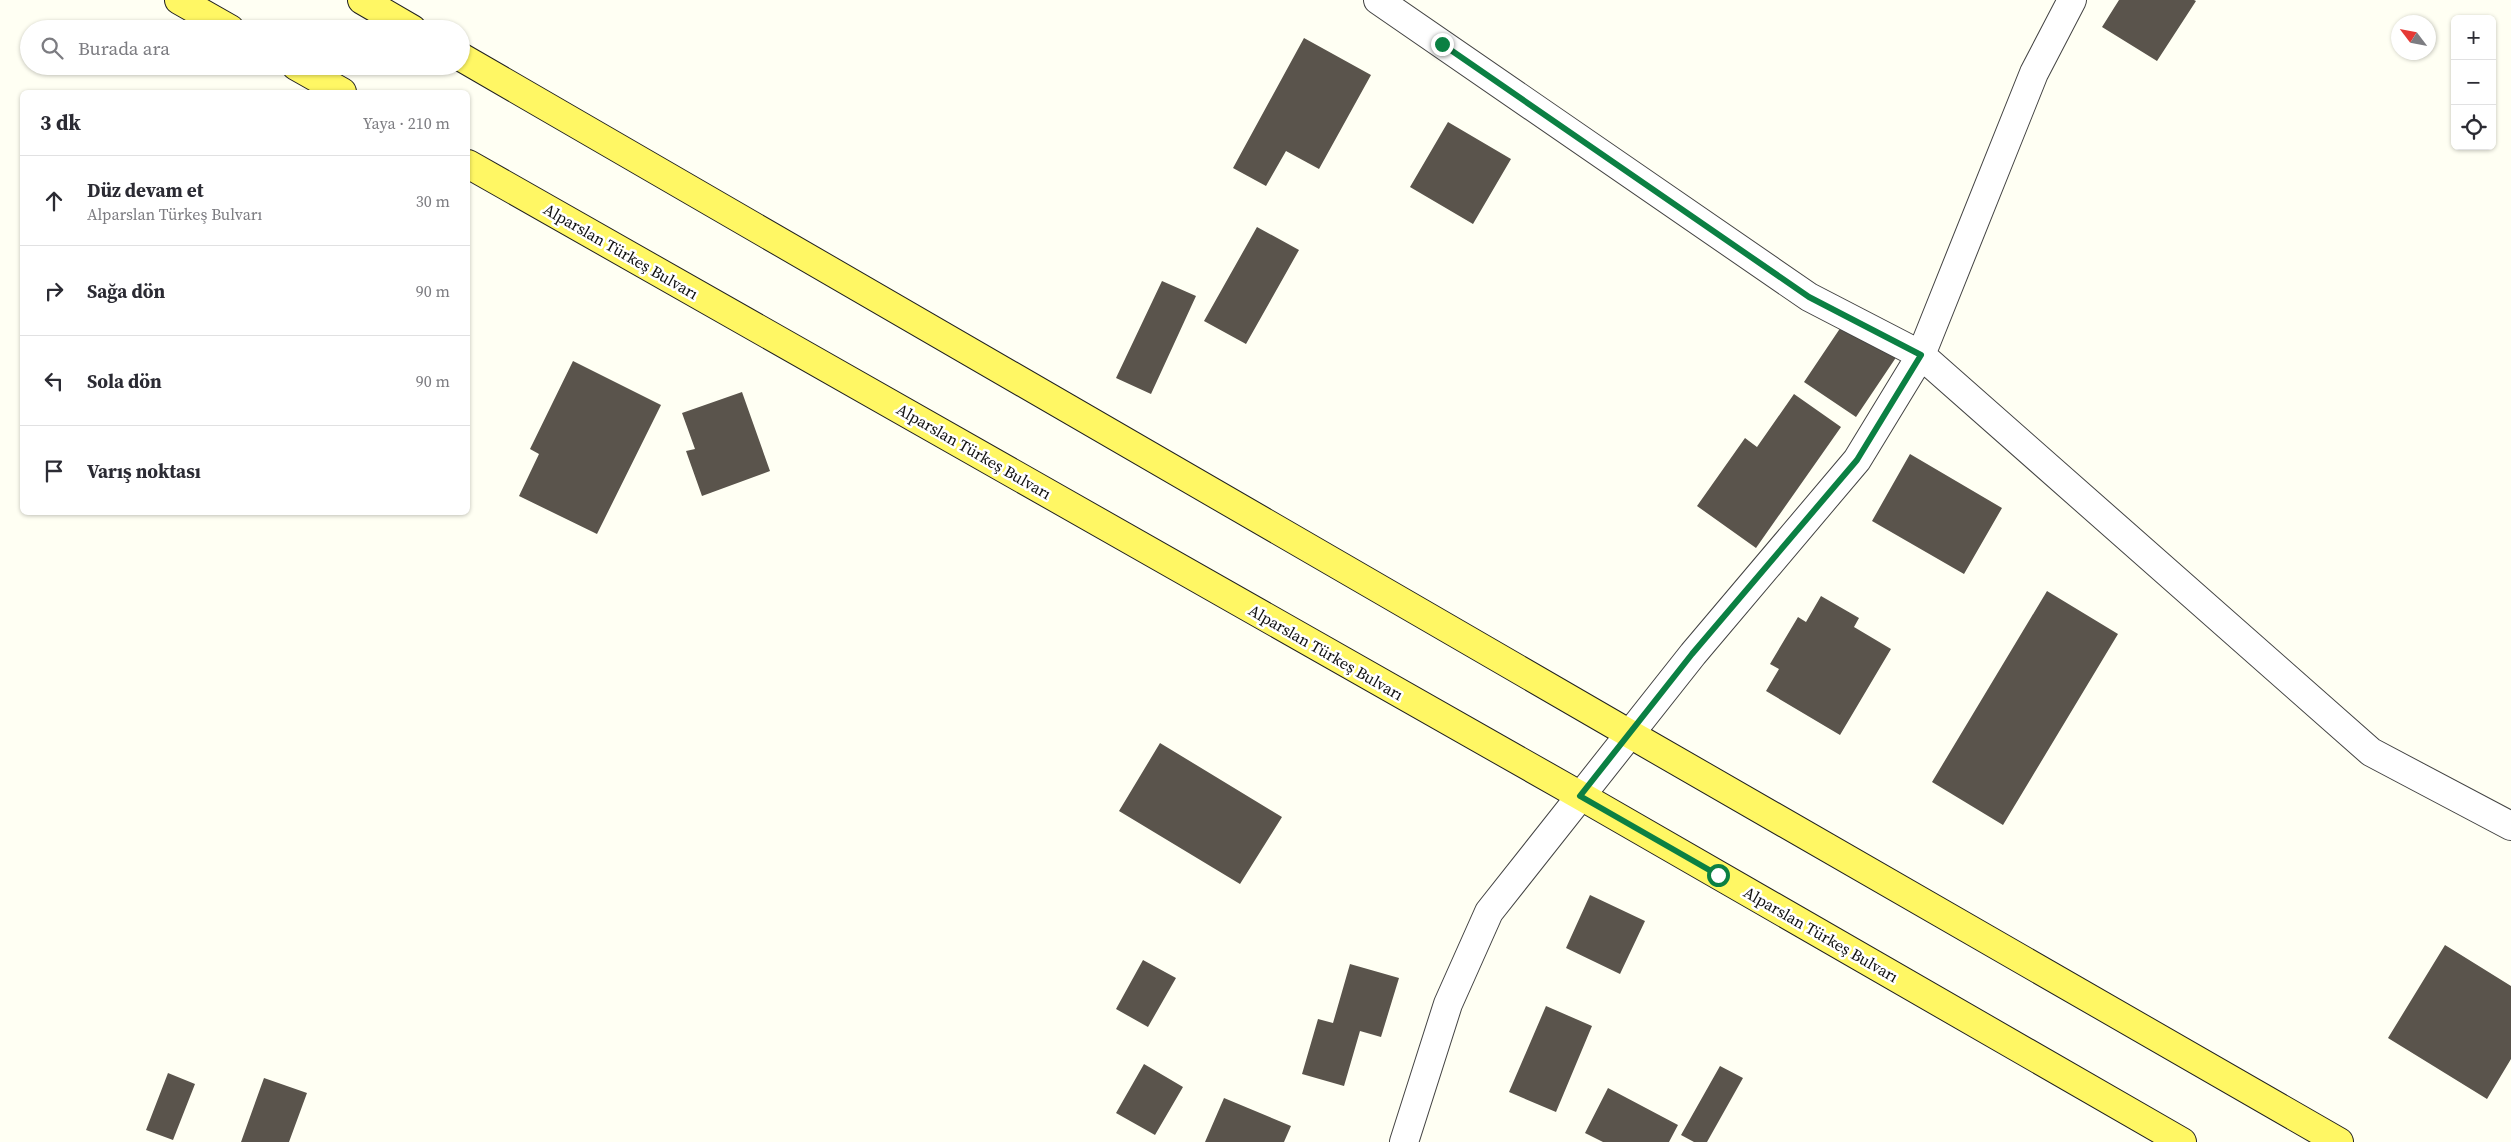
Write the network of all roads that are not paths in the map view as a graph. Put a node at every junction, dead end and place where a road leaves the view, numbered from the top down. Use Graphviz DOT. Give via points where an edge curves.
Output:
graph roads {
  1 [pos="179,0"];
  2 [pos="362,0"];
  3 [pos="1378,0"];
  4 [pos="2072,0"];
  5 [pos="214,20"];
  6 [pos="396,20"];
  7 [pos="470,62"];
  8 [pos="312,75"];
  9 [pos="338,90"];
  10 [pos="470,165"];
  11 [pos="1921,355"];
  12 [pos="1630,734"];
  13 [pos="1580,796"];
  14 [pos="2511,826"];
  15 [pos="1404,1142"];
  16 [pos="2182,1142"];
  17 [pos="2340,1142"];
  1 -- 5 [label="main road"];
  2 -- 6 [label="main road"];
  3 -- 11 [label="street" via="1809,297"];
  4 -- 11 [label="street" via="2034,72"];
  7 -- 12 [label="main road"];
  8 -- 9 [label="main road"];
  10 -- 13 [label="main road, Alparslan Türkeş Bulvarı"];
  11 -- 12 [label="street" via="1857,460 1692,654"];
  11 -- 14 [label="street" via="2371,752"];
  12 -- 13 [label="street"];
  12 -- 17 [label="main road"];
  13 -- 15 [label="street" via="1489,912 1448,1004"];
  13 -- 16 [label="main road, Alparslan Türkeş Bulvarı"];
}
